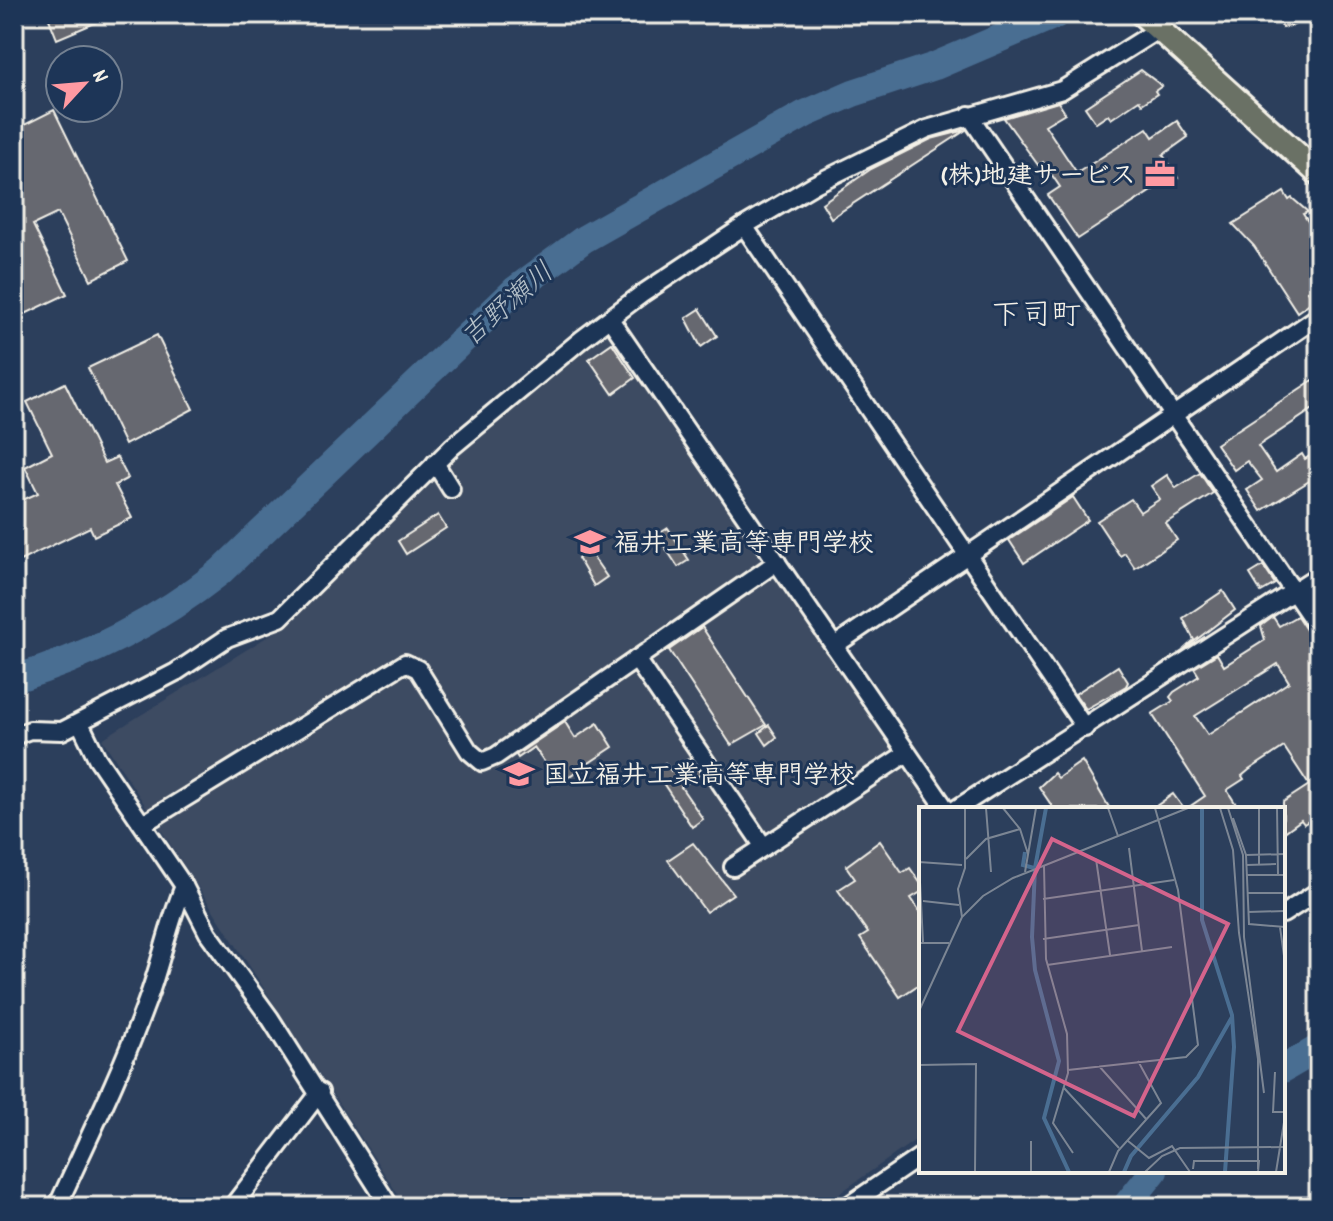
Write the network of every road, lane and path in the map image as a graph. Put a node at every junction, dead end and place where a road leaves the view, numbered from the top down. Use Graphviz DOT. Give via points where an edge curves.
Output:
graph roads {
  1 [pos="1150,21"];
  2 [pos="969,115"];
  3 [pos="1319,174"];
  4 [pos="744,226"];
  5 [pos="1319,316"];
  6 [pos="610,319"];
  7 [pos="1174,414"];
  8 [pos="435,463"];
  9 [pos="451,489"];
  10 [pos="968,555"];
  11 [pos="777,562"];
  12 [pos="1319,575"];
  13 [pos="1294,593"];
  14 [pos="1319,629"];
  15 [pos="834,646"];
  16 [pos="636,659"];
  17 [pos="80,723"];
  18 [pos="1085,728"];
  19 [pos="14,736"];
  20 [pos="907,753"];
  21 [pos="945,807"];
  22 [pos="959,807"];
  23 [pos="143,824"];
  24 [pos="764,847"];
  25 [pos="733,867"];
  26 [pos="184,886"];
  27 [pos="1319,891"];
  28 [pos="1285,913"];
  29 [pos="320,1092"];
  30 [pos="919,1157"];
  31 [pos="57,1207"];
  32 [pos="232,1207"];
  33 [pos="390,1207"];
  34 [pos="846,1207"];
  1 -- 2 [label="street" via="1062,90"];
  1 -- 3 [label="main road"];
  2 -- 4 [label="street" via="927,129 815,184"];
  2 -- 7 [label="street"];
  4 -- 6 [label="street"];
  4 -- 10 [label="street"];
  5 -- 7 [label="street"];
  6 -- 8 [label="street"];
  6 -- 11 [label="street"];
  7 -- 10 [label="street"];
  7 -- 13 [label="street"];
  8 -- 9 [label="street"];
  8 -- 17 [label="street" via="280,618 227,638"];
  10 -- 15 [label="street"];
  10 -- 18 [label="street"];
  11 -- 15 [label="street"];
  11 -- 16 [label="street"];
  12 -- 13 [label="street"];
  13 -- 14 [label="street"];
  13 -- 18 [label="street"];
  15 -- 20 [label="street"];
  16 -- 23 [label="street" via="482,762 469,751 418,669 405,663"];
  16 -- 24 [label="street"];
  17 -- 19 [label="street" via="62,731 30,730"];
  17 -- 23 [label="street" via="97,758"];
  18 -- 22 [label="street"];
  20 -- 21 [label="street"];
  20 -- 24 [label="street"];
  23 -- 26 [label="street"];
  24 -- 25 [label="street"];
  26 -- 29 [label="street" via="208,933"];
  26 -- 31 [label="street" via="146,1005"];
  27 -- 28 [label="street"];
  29 -- 32 [label="street"];
  29 -- 33 [label="street"];
  30 -- 34 [label="street"];
}
